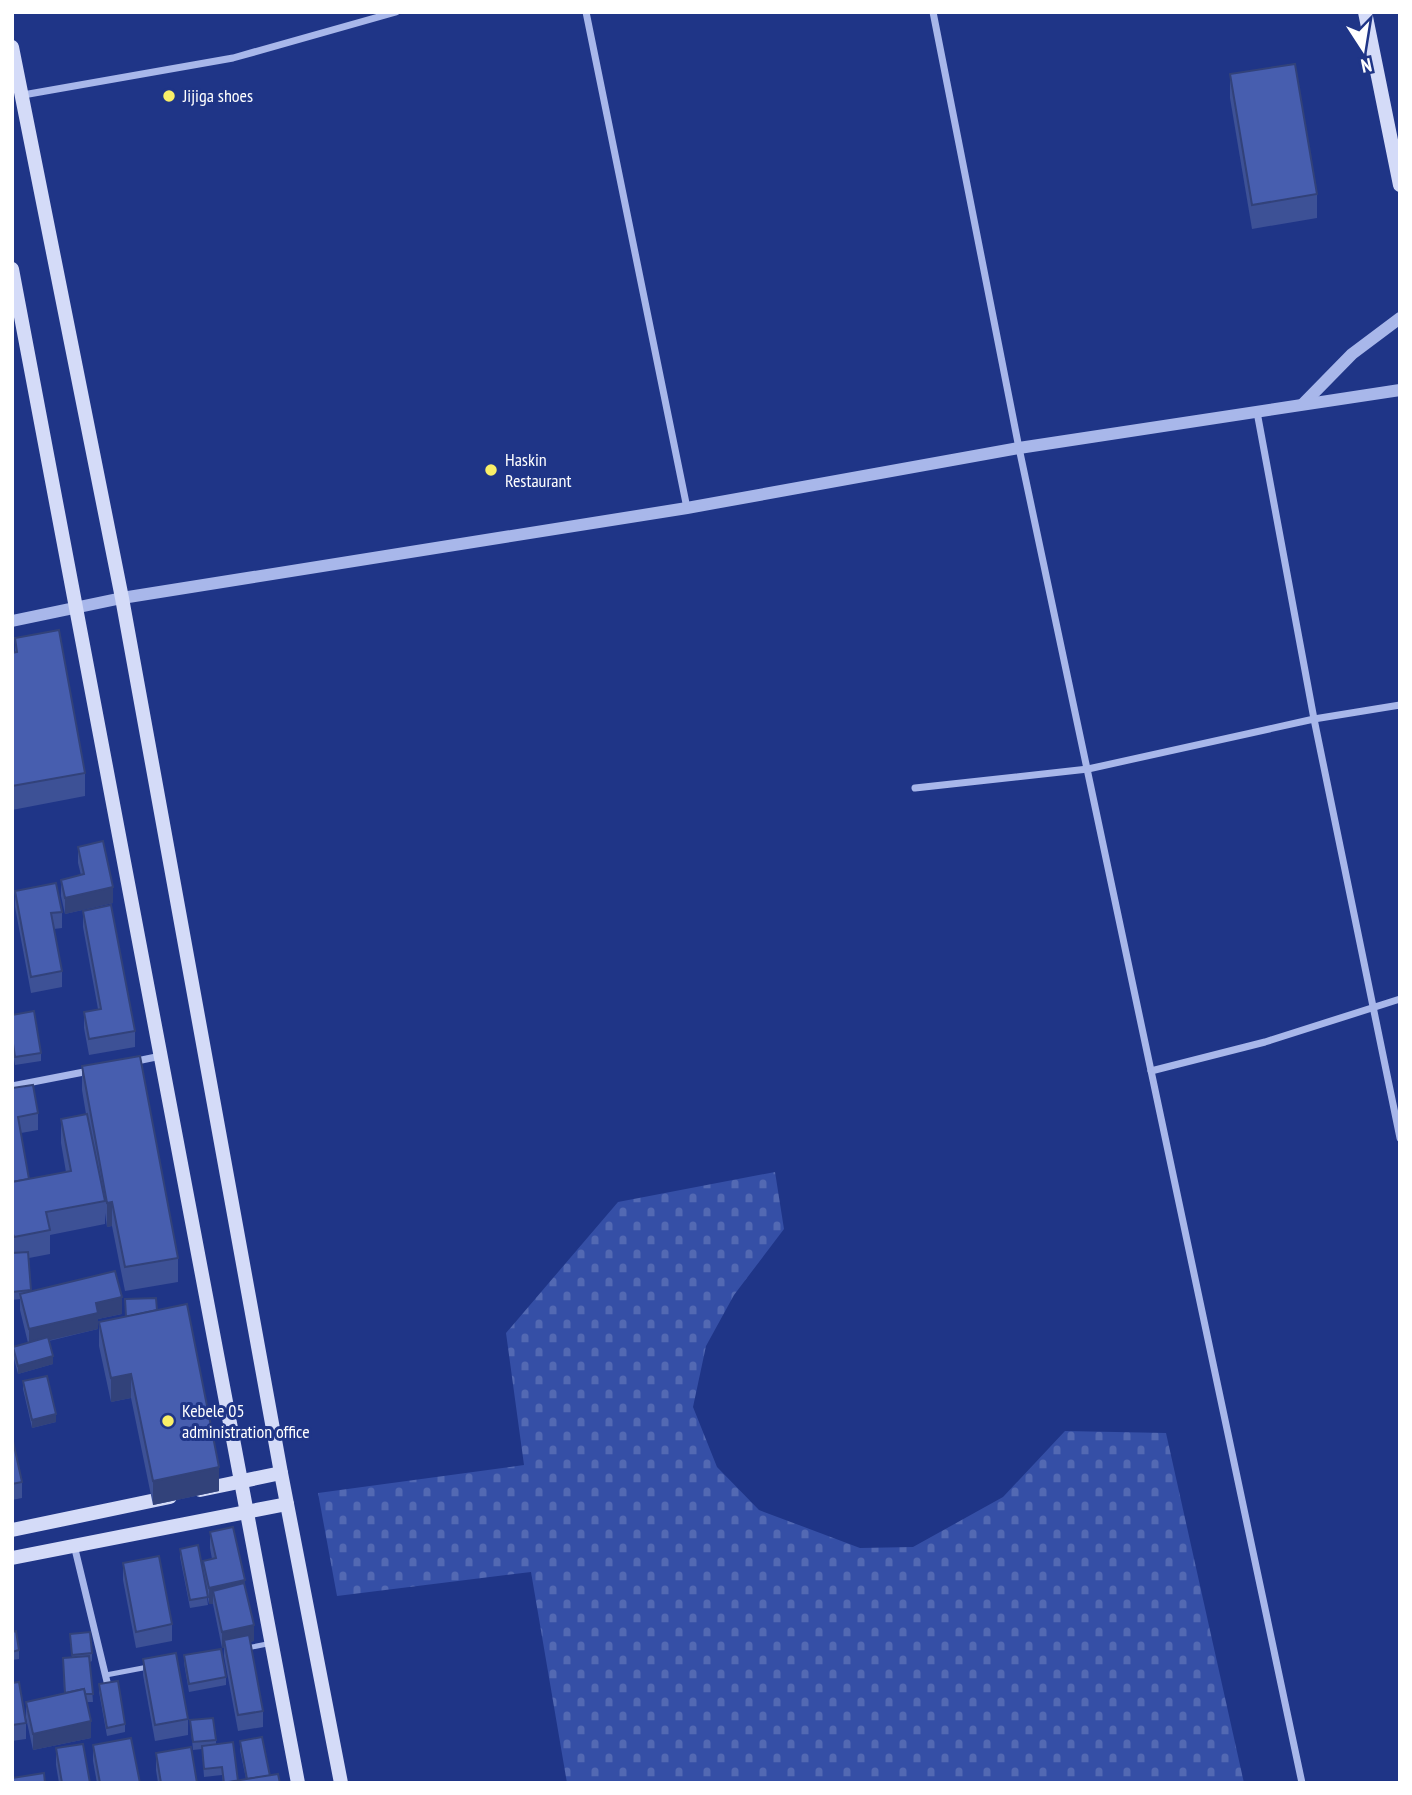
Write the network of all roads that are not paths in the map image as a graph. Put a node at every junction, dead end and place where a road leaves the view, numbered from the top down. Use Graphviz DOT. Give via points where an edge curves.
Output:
graph roads {
  1 [pos="396,12"];
  2 [pos="586,12"];
  3 [pos="933,12"];
  4 [pos="1365,12"];
  5 [pos="12,47"];
  6 [pos="23,95"];
  7 [pos="1400,185"];
  8 [pos="12,269"];
  9 [pos="1400,318"];
  10 [pos="1400,390"];
  11 [pos="1303,404"];
  12 [pos="1257,412"];
  13 [pos="1019,448"];
  14 [pos="687,508"];
  15 [pos="122,598"];
  16 [pos="77,607"];
  17 [pos="12,621"];
  18 [pos="1400,705"];
  19 [pos="1314,719"];
  20 [pos="1088,769"];
  21 [pos="915,788"];
  22 [pos="1400,999"];
  23 [pos="1374,1009"];
  24 [pos="162,1056"];
  25 [pos="121,1064"];
  26 [pos="94,1070"];
  27 [pos="1151,1071"];
  28 [pos="12,1086"];
  29 [pos="1400,1138"];
  30 [pos="281,1473"];
  31 [pos="242,1481"];
  32 [pos="287,1504"];
  33 [pos="248,1511"];
  34 [pos="12,1530"];
  35 [pos="74,1544"];
  36 [pos="12,1558"];
  37 [pos="272,1643"];
  38 [pos="234,1650"];
  39 [pos="157,1665"];
  40 [pos="106,1675"];
  41 [pos="111,1702"];
  42 [pos="298,1783"];
  43 [pos="341,1783"];
  44 [pos="1302,1783"];
  1 -- 6 [label="street" via="233,58"];
  2 -- 14 [label="street"];
  3 -- 13 [label="street"];
  4 -- 7 [label="main road"];
  5 -- 6 [label="main road"];
  6 -- 15 [label="main road"];
  8 -- 16 [label="main road"];
  9 -- 11 [label="street" via="1352,354"];
  10 -- 11 [label="street"];
  11 -- 12 [label="street"];
  12 -- 13 [label="street"];
  12 -- 19 [label="street"];
  13 -- 14 [label="street"];
  13 -- 20 [label="street"];
  14 -- 15 [label="street"];
  15 -- 16 [label="street"];
  15 -- 30 [label="main road"];
  16 -- 17 [label="street"];
  16 -- 24 [label="main road"];
  18 -- 19 [label="street"];
  19 -- 20 [label="street"];
  19 -- 23 [label="street"];
  20 -- 21 [label="street"];
  20 -- 27 [label="street"];
  22 -- 23 [label="street"];
  23 -- 27 [label="street"];
  23 -- 29 [label="street"];
  24 -- 25 [label="street"];
  24 -- 31 [label="main road"];
  26 -- 28 [label="street"];
  27 -- 44 [label="street"];
  30 -- 31 [label="main road"];
  30 -- 32 [label="main road"];
  31 -- 33 [label="main road"];
  31 -- 34 [label="main road"];
  32 -- 33 [label="main road"];
  32 -- 43 [label="main road"];
  33 -- 35 [label="main road"];
  33 -- 37 [label="main road"];
  35 -- 36 [label="main road"];
  35 -- 40 [label="street"];
  37 -- 38 [label="lane"];
  37 -- 42 [label="main road"];
  39 -- 40 [label="lane"];
  40 -- 41 [label="street"];
}
